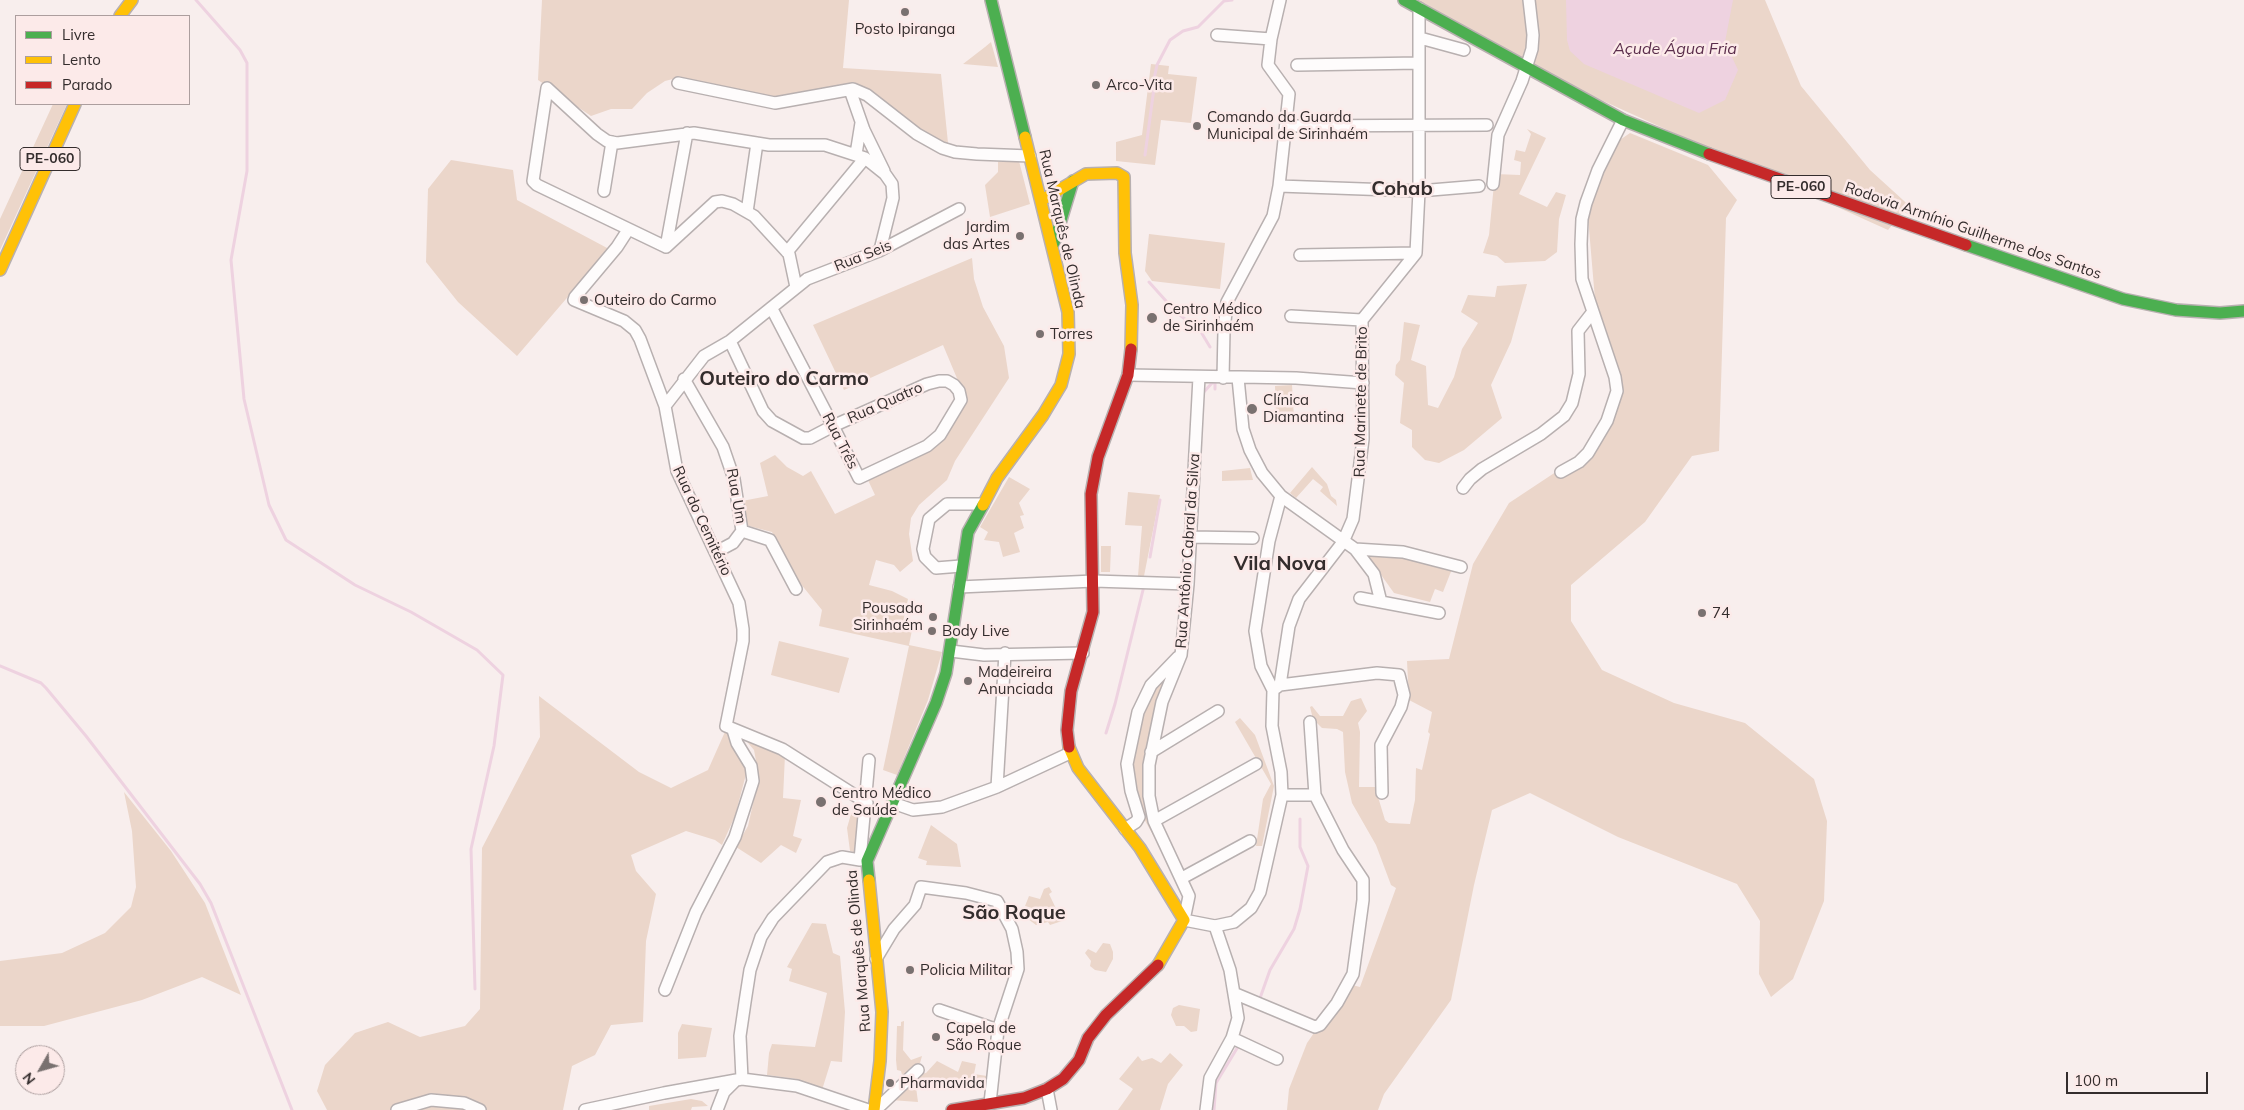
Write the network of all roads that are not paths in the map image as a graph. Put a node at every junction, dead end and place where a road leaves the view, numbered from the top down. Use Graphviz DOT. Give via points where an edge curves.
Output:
graph roads {
  1 [pos="132,0"];
  2 [pos="991,0"];
  3 [pos="1280,0"];
  4 [pos="1404,0"];
  5 [pos="1529,0"];
  6 [pos="1419,8"];
  7 [pos="121,15"];
  8 [pos="1217,35"];
  9 [pos="1420,38"];
  10 [pos="1271,39"];
  11 [pos="1464,50"];
  12 [pos="1419,63"];
  13 [pos="1297,66"];
  14 [pos="1526,66"];
  15 [pos="678,83"];
  16 [pos="850,90"];
  17 [pos="75,105"];
  18 [pos="1623,120"];
  19 [pos="861,122"];
  20 [pos="1487,125"];
  21 [pos="1286,126"];
  22 [pos="1420,127"];
  23 [pos="687,133"];
  24 [pos="612,142"];
  25 [pos="757,143"];
  26 [pos="860,156"];
  27 [pos="1030,156"];
  28 [pos="889,179"];
  29 [pos="1073,181"];
  30 [pos="1493,184"];
  31 [pos="1279,186"];
  32 [pos="1479,186"];
  33 [pos="604,191"];
  34 [pos="1419,191"];
  35 [pos="1042,200"];
  36 [pos="959,209"];
  37 [pos="747,212"];
  38 [pos="628,230"];
  39 [pos="1053,244"];
  40 [pos="666,248"];
  41 [pos="880,250"];
  42 [pos="787,252"];
  43 [pos="1416,253"];
  44 [pos="1300,255"];
  45 [pos="0,270"];
  46 [pos="796,287"];
  47 [pos="772,309"];
  48 [pos="2244,311"];
  49 [pos="1592,313"];
  50 [pos="1291,316"];
  51 [pos="1362,320"];
  52 [pos="730,341"];
  53 [pos="1128,375"];
  54 [pos="1212,378"];
  55 [pos="1238,378"];
  56 [pos="684,379"];
  57 [pos="1363,383"];
  58 [pos="664,406"];
  59 [pos="833,426"];
  60 [pos="927,446"];
  61 [pos="1561,472"];
  62 [pos="1463,488"];
  63 [pos="1281,496"];
  64 [pos="981,504"];
  65 [pos="742,531"];
  66 [pos="1190,537"];
  67 [pos="1253,538"];
  68 [pos="1343,542"];
  69 [pos="1355,548"];
  70 [pos="716,552"];
  71 [pos="961,566"];
  72 [pos="1461,567"];
  73 [pos="1094,582"];
  74 [pos="1188,584"];
  75 [pos="959,588"];
  76 [pos="796,589"];
  77 [pos="1360,598"];
  78 [pos="1381,602"];
  79 [pos="1440,613"];
  80 [pos="950,651"];
  81 [pos="1005,653"];
  82 [pos="1083,653"];
  83 [pos="1181,655"];
  84 [pos="1276,687"];
  85 [pos="1218,711"];
  86 [pos="1310,722"];
  87 [pos="733,730"];
  88 [pos="1151,752"];
  89 [pos="1070,753"];
  90 [pos="869,760"];
  91 [pos="1256,764"];
  92 [pos="997,787"];
  93 [pos="1382,793"];
  94 [pos="1282,795"];
  95 [pos="1315,795"];
  96 [pos="867,803"];
  97 [pos="893,803"];
  98 [pos="1154,821"];
  99 [pos="1125,829"];
  100 [pos="1250,841"];
  101 [pos="864,861"];
  102 [pos="1182,878"];
  103 [pos="1184,920"];
  104 [pos="1215,926"];
  105 [pos="876,959"];
  106 [pos="665,990"];
  107 [pos="1236,994"];
  108 [pos="939,1010"];
  109 [pos="998,1030"];
  110 [pos="1232,1038"];
  111 [pos="1277,1058"];
  112 [pos="918,1070"];
  113 [pos="739,1080"];
  114 [pos="697,1087"];
  115 [pos="1047,1089"];
  116 [pos="651,1096"];
  117 [pos="1010,1105"];
  118 [pos="990,1107"];
  119 [pos="718,1108"];
  120 [pos="872,1109"];
  121 [pos="397,1110"];
  122 [pos="480,1110"];
  123 [pos="585,1110"];
  124 [pos="628,1110"];
  125 [pos="952,1110"];
  126 [pos="1051,1110"];
  127 [pos="1206,1110"];
  1 -- 7 [label="main road"];
  2 -- 27 [label="main road, Rua Marquês de Olinda"];
  3 -- 10 [label="street, Rua Antônio Cabral da Silva"];
  4 -- 6 [label="main road, Rodovia Armínio Guilherme dos Santos / PE-060"];
  5 -- 14 [label="street" via="1533,35"];
  6 -- 9 [label="street"];
  6 -- 14 [label="main road, Rodovia Armínio Guilherme dos Santos / PE-060"];
  8 -- 10 [label="street"];
  9 -- 11 [label="street"];
  9 -- 12 [label="street"];
  10 -- 21 [label="street, Rua Antônio Cabral da Silva" via="1268,64 1289,94"];
  12 -- 13 [label="street"];
  12 -- 22 [label="street"];
  14 -- 18 [label="main road, Rodovia Armínio Guilherme dos Santos / PE-060"];
  14 -- 30 [label="street" via="1498,135"];
  15 -- 16 [label="street" via="775,103"];
  16 -- 19 [label="street"];
  16 -- 27 [label="street" via="867,95 917,134 942,148 955,152"];
  17 -- 45 [label="main road, PE-060"];
  18 -- 48 [label="main road, Rodovia Armínio Guilherme dos Santos / PE-060" via="1717,158 2093,290 2176,310 2220,314"];
  18 -- 49 [label="street" via="1598,170 1582,219 1582,279"];
  19 -- 26 [label="street"];
  19 -- 28 [label="street"];
  20 -- 22 [label="street"];
  21 -- 22 [label="street"];
  21 -- 31 [label="street, Rua Antônio Cabral da Silva"];
  22 -- 34 [label="street"];
  23 -- 24 [label="street" via="632,143"];
  23 -- 25 [label="street"];
  23 -- 40 [label="street"];
  24 -- 33 [label="street"];
  24 -- 38 [label="street" via="596,134 546,88 533,177 537,185"];
  25 -- 26 [label="street" via="825,145"];
  25 -- 37 [label="street"];
  26 -- 28 [label="street"];
  26 -- 42 [label="street"];
  27 -- 35 [label="main road, Rua Marquês de Olinda"];
  28 -- 41 [label="street" via="893,198"];
  29 -- 35 [label="main road"];
  29 -- 39 [label="main road"];
  29 -- 53 [label="main road" via="1092,173 1117,173 1124,177 1125,253 1132,305"];
  31 -- 34 [label="street"];
  31 -- 54 [label="street, Rua Antônio Cabral da Silva" via="1271,221 1227,302 1224,331"];
  32 -- 34 [label="street"];
  34 -- 43 [label="street"];
  35 -- 39 [label="main road, Rua Marquês de Olinda"];
  36 -- 41 [label="street, Rua Seis"];
  37 -- 40 [label="street" via="733,204 715,202"];
  37 -- 42 [label="street"];
  38 -- 40 [label="street"];
  38 -- 58 [label="street, Rua do Cemitério" via="574,300 617,317 635,330"];
  39 -- 64 [label="main road, Rua Marquês de Olinda" via="1068,312 1065,371 1061,385 1043,415"];
  41 -- 46 [label="street, Rua Seis" via="807,279"];
  42 -- 46 [label="street"];
  43 -- 44 [label="street"];
  43 -- 51 [label="street, Rua Marinete de Brito"];
  46 -- 47 [label="street, Rua Seis"];
  47 -- 52 [label="street, Rua Seis"];
  47 -- 59 [label="street, Rua Três"];
  49 -- 61 [label="street" via="1615,377 1615,404 1588,453"];
  49 -- 62 [label="street" via="1578,331 1579,374 1572,403 1564,416 1541,434 1482,469"];
  50 -- 51 [label="street"];
  51 -- 57 [label="street, Rua Marinete de Brito"];
  52 -- 56 [label="street" via="704,356"];
  52 -- 59 [label="street, Rua Quatro" via="760,406 772,421 803,438 810,438"];
  53 -- 54 [label="street"];
  53 -- 73 [label="main road" via="1098,457 1091,494"];
  54 -- 55 [label="street"];
  54 -- 66 [label="street, Rua Antônio Cabral da Silva"];
  55 -- 57 [label="street"];
  55 -- 63 [label="street" via="1243,429 1250,450 1264,476"];
  56 -- 58 [label="street"];
  56 -- 65 [label="street, Rua Um" via="728,458"];
  57 -- 68 [label="street, Rua Marinete de Brito" via="1359,480 1353,519"];
  58 -- 70 [label="street, Rua do Cemitério" via="677,471"];
  59 -- 60 [label="street, Rua Três" via="859,478"];
  59 -- 60 [label="street, Rua Quatro" via="939,381 947,381 959,391 961,400 940,434"];
  63 -- 68 [label="street"];
  63 -- 84 [label="street" via="1269,541 1255,631 1261,666"];
  64 -- 71 [label="main road, Rua Marquês de Olinda" via="968,532"];
  64 -- 71 [label="street" via="947,504 930,520 923,549 925,557 936,568"];
  65 -- 70 [label="street, Rua Um" via="732,543"];
  65 -- 76 [label="street" via="770,540"];
  66 -- 67 [label="street"];
  66 -- 74 [label="street, Rua Antônio Cabral da Silva"];
  68 -- 69 [label="street"];
  68 -- 84 [label="street, Rua Marinete de Brito" via="1303,593 1294,611"];
  69 -- 72 [label="street" via="1403,552"];
  69 -- 78 [label="street" via="1374,574"];
  70 -- 87 [label="street, Rua do Cemitério" via="739,603 743,629 726,726"];
  71 -- 75 [label="main road, Rua Marquês de Olinda"];
  73 -- 74 [label="street"];
  73 -- 75 [label="street"];
  73 -- 82 [label="main road" via="1093,612"];
  74 -- 83 [label="street, Rua Antônio Cabral da Silva"];
  75 -- 80 [label="main road, Rua Marquês de Olinda"];
  77 -- 78 [label="street"];
  78 -- 79 [label="street"];
  80 -- 81 [label="street"];
  80 -- 97 [label="main road, Rua Marquês de Olinda" via="936,703"];
  81 -- 82 [label="street"];
  81 -- 92 [label="street"];
  82 -- 89 [label="main road" via="1067,713"];
  83 -- 88 [label="street, Rua Antônio Cabral da Silva" via="1162,702"];
  83 -- 99 [label="street" via="1158,676 1138,712 1127,764 1139,817"];
  84 -- 93 [label="street" via="1377,673 1398,675 1404,695 1381,745"];
  84 -- 94 [label="street, Rua Marinete de Brito" via="1272,726"];
  85 -- 88 [label="street"];
  86 -- 95 [label="street"];
  87 -- 96 [label="street" via="782,748"];
  87 -- 106 [label="street" via="751,766 753,781 732,845 696,912"];
  88 -- 98 [label="street, Rua Antônio Cabral da Silva" via="1149,796"];
  89 -- 92 [label="street"];
  89 -- 99 [label="main road" via="1091,788"];
  90 -- 96 [label="street"];
  91 -- 98 [label="street"];
  92 -- 97 [label="street" via="942,807 919,811"];
  94 -- 95 [label="street"];
  94 -- 104 [label="street, Rua Marinete de Brito" via="1257,899 1239,919"];
  95 -- 107 [label="street" via="1362,880 1364,900 1350,981 1318,1026"];
  96 -- 101 [label="street"];
  97 -- 101 [label="main road, Rua Marquês de Olinda"];
  98 -- 102 [label="street, Rua Antônio Cabral da Silva"];
  99 -- 103 [label="main road"];
  100 -- 102 [label="street"];
  101 -- 105 [label="main road, Rua Marquês de Olinda"];
  101 -- 113 [label="street" via="842,857 827,862 772,918 761,937 744,1002"];
  102 -- 103 [label="street, Rua Antônio Cabral da Silva" via="1190,900"];
  103 -- 104 [label="street"];
  103 -- 115 [label="main road" via="1161,962 1094,1030 1074,1067"];
  104 -- 107 [label="street"];
  105 -- 109 [label="street" via="894,929 916,904 921,887 966,893 997,902 1012,929 1018,961 1015,982"];
  105 -- 120 [label="main road, Rua Marquês de Olinda" via="882,1012 880,1061"];
  107 -- 110 [label="street" via="1238,1018"];
  108 -- 109 [label="street"];
  109 -- 118 [label="street"];
  110 -- 111 [label="street"];
  110 -- 127 [label="street" via="1210,1078"];
  112 -- 120 [label="street" via="881,1105"];
  113 -- 114 [label="street"];
  113 -- 119 [label="street" via="724,1092"];
  113 -- 120 [label="street" via="797,1086"];
  114 -- 116 [label="street"];
  114 -- 119 [label="street" via="713,1096"];
  115 -- 117 [label="main road"];
  115 -- 126 [label="street"];
  116 -- 123 [label="street"];
  116 -- 124 [label="street"];
  117 -- 118 [label="main road"];
  118 -- 125 [label="main road"];
  121 -- 122 [label="street" via="431,1100 449,1100"];
}
